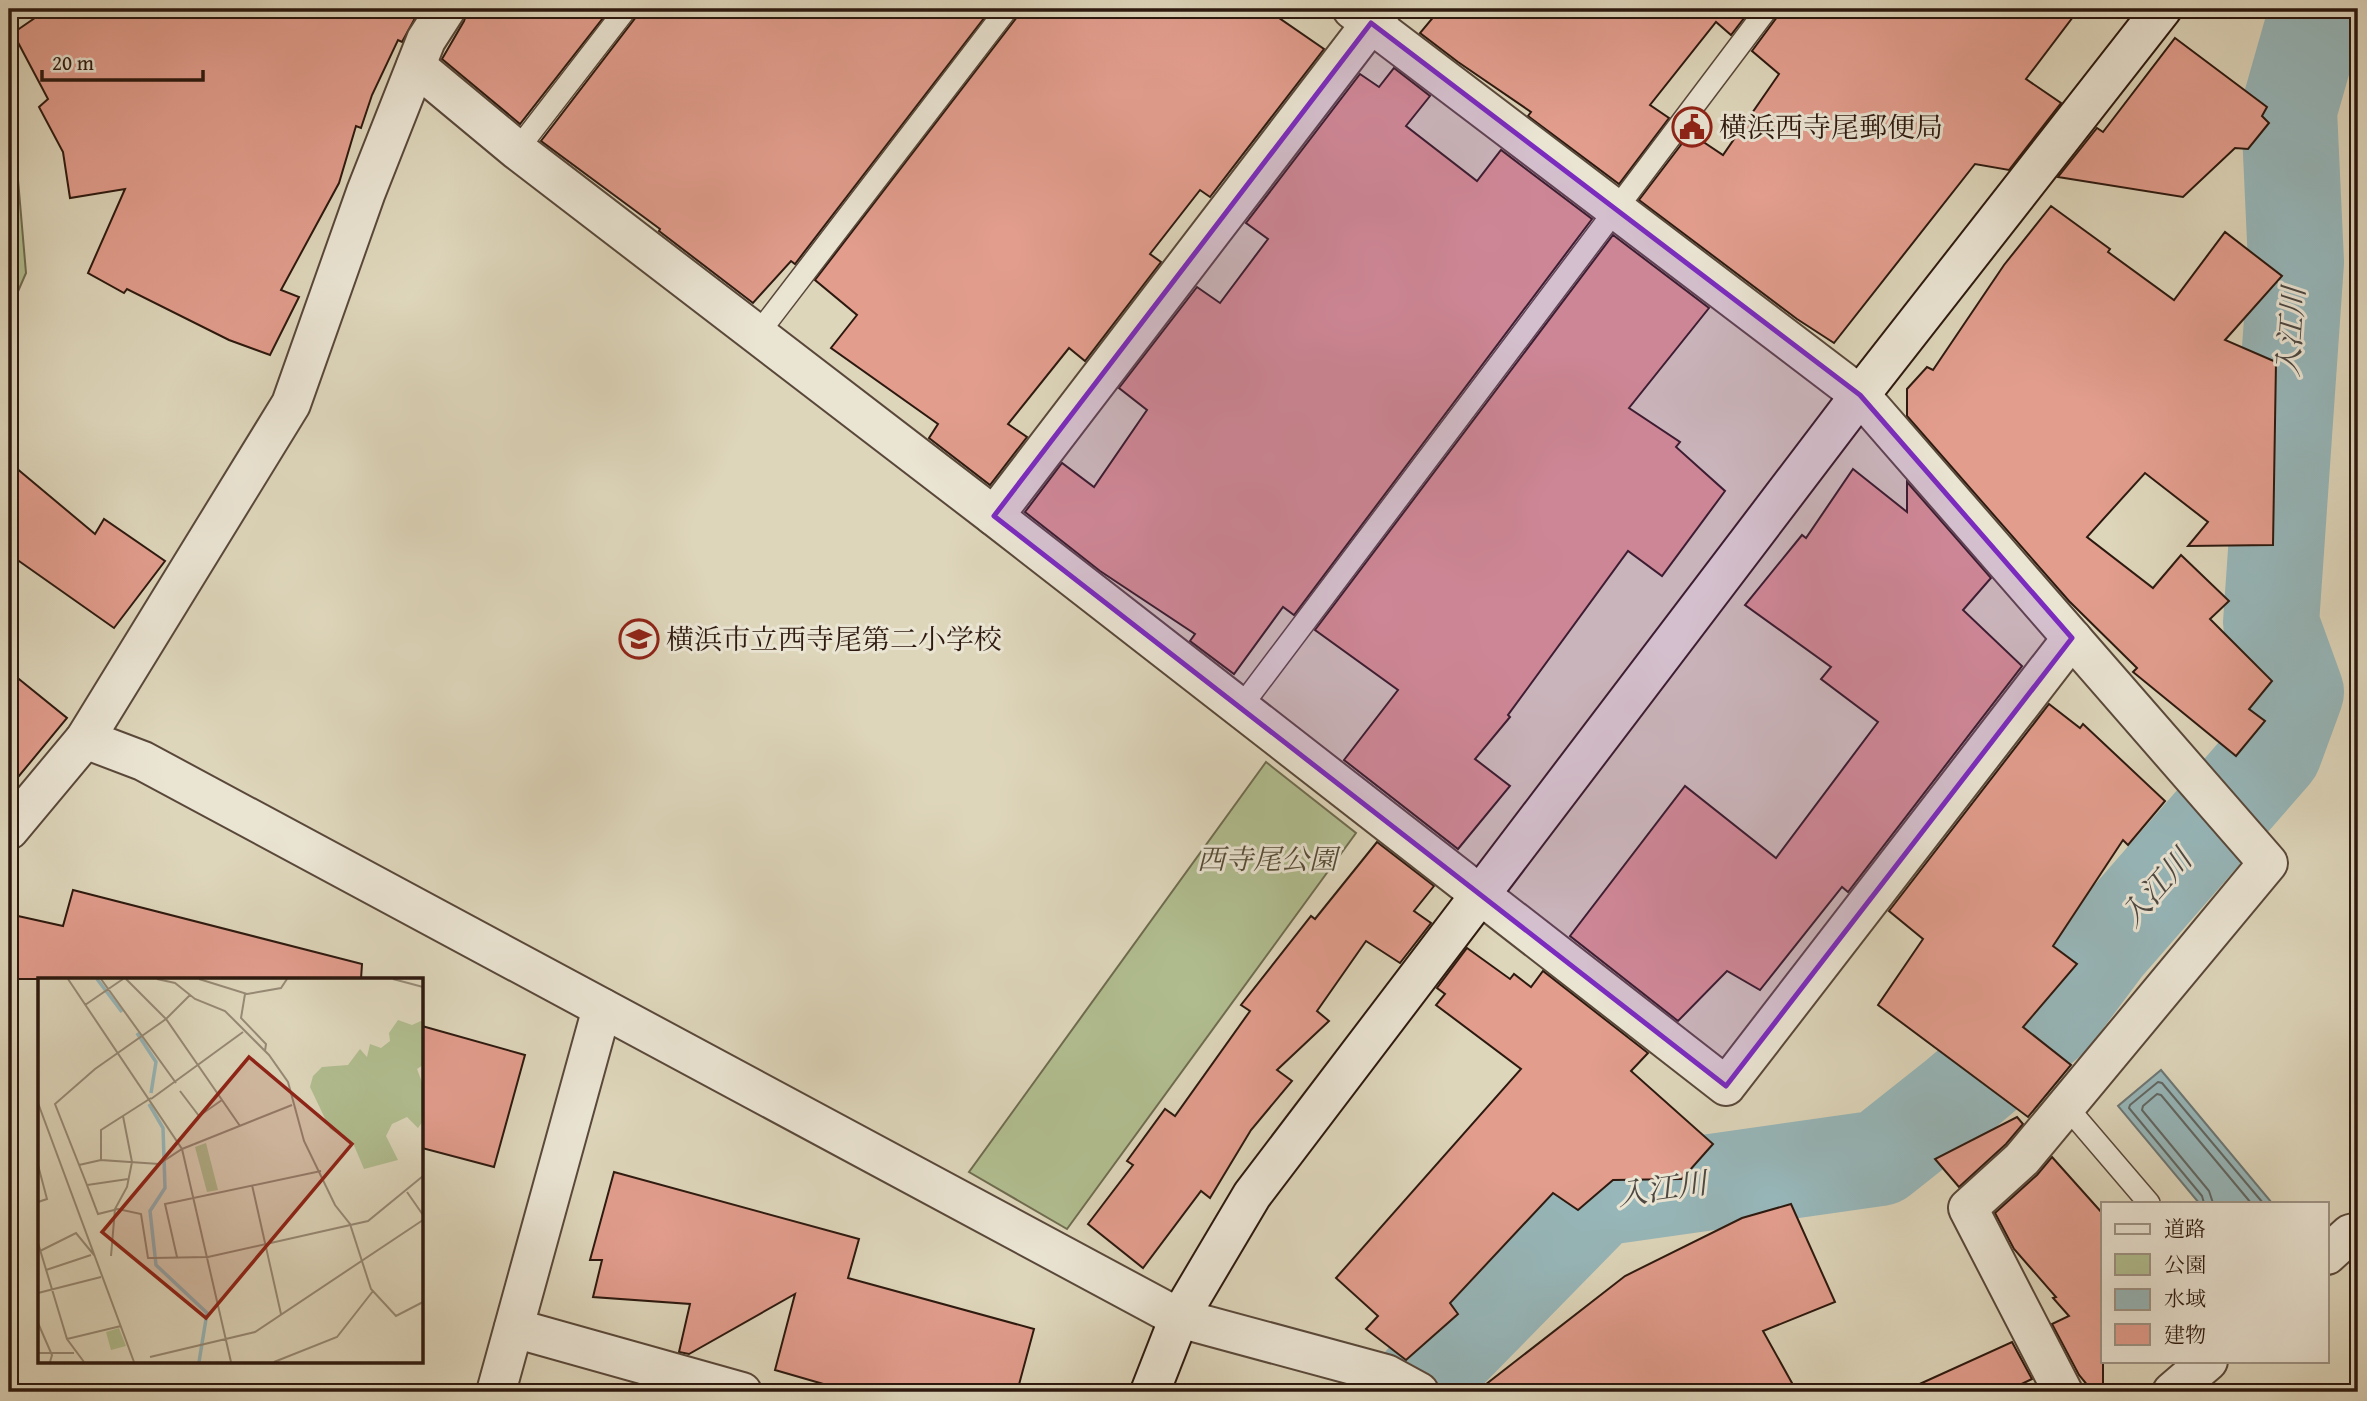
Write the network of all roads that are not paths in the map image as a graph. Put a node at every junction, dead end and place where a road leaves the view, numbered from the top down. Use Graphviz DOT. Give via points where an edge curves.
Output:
graph roads {
  1 [pos="446,9"];
  2 [pos="626,9"];
  3 [pos="1007,9"];
  4 [pos="1767,9"];
  5 [pos="2162,9"];
  6 [pos="1368,14"];
  7 [pos="416,66"];
  8 [pos="517,150"];
  9 [pos="1615,209"];
  10 [pos="757,335"];
  11 [pos="1860,395"];
  12 [pos="994,516"];
  13 [pos="2072,638"];
  14 [pos="1240,708"];
  15 [pos="85,739"];
  16 [pos="9,830"];
  17 [pos="1480,894"];
  18 [pos="602,1008"];
  19 [pos="2066,1106"];
  20 [pos="2148,1202"];
  21 [pos="2358,1232"];
  22 [pos="2328,1254"];
  23 [pos="1179,1318"];
  24 [pos="514,1328"];
  25 [pos="2207,1362"];
  26 [pos="1402,1383"];
  27 [pos="496,1392"];
  28 [pos="742,1392"];
  29 [pos="1150,1392"];
  30 [pos="2063,1392"];
  31 [pos="2172,1392"];
  1 -- 7 [label="street"];
  2 -- 8 [label="lane"];
  3 -- 10 [label="lane"];
  4 -- 9 [label="lane"];
  5 -- 11 [label="street"];
  6 -- 9 [label="street"];
  6 -- 12 [label="street"];
  7 -- 8 [label="street"];
  7 -- 15 [label="street" via="290,404"];
  8 -- 10 [label="street"];
  9 -- 11 [label="street"];
  9 -- 14 [label="lane"];
  10 -- 12 [label="street"];
  11 -- 13 [label="street"];
  11 -- 17 [label="street"];
  12 -- 14 [label="street"];
  13 -- 17 [label="street" via="1726,1086"];
  13 -- 19 [label="street" via="2268,863"];
  14 -- 17 [label="street"];
  15 -- 16 [label="street"];
  15 -- 18 [label="street" via="143,761"];
  17 -- 23 [label="street" via="1252,1195"];
  18 -- 23 [label="street"];
  18 -- 24 [label="street"];
  19 -- 20 [label="lane"];
  19 -- 30 [label="street" via="2022,1159 1968,1208"];
  21 -- 22 [label="street"];
  23 -- 26 [label="street"];
  23 -- 29 [label="street"];
  24 -- 27 [label="street"];
  24 -- 28 [label="street"];
  25 -- 31 [label="street"];
}
